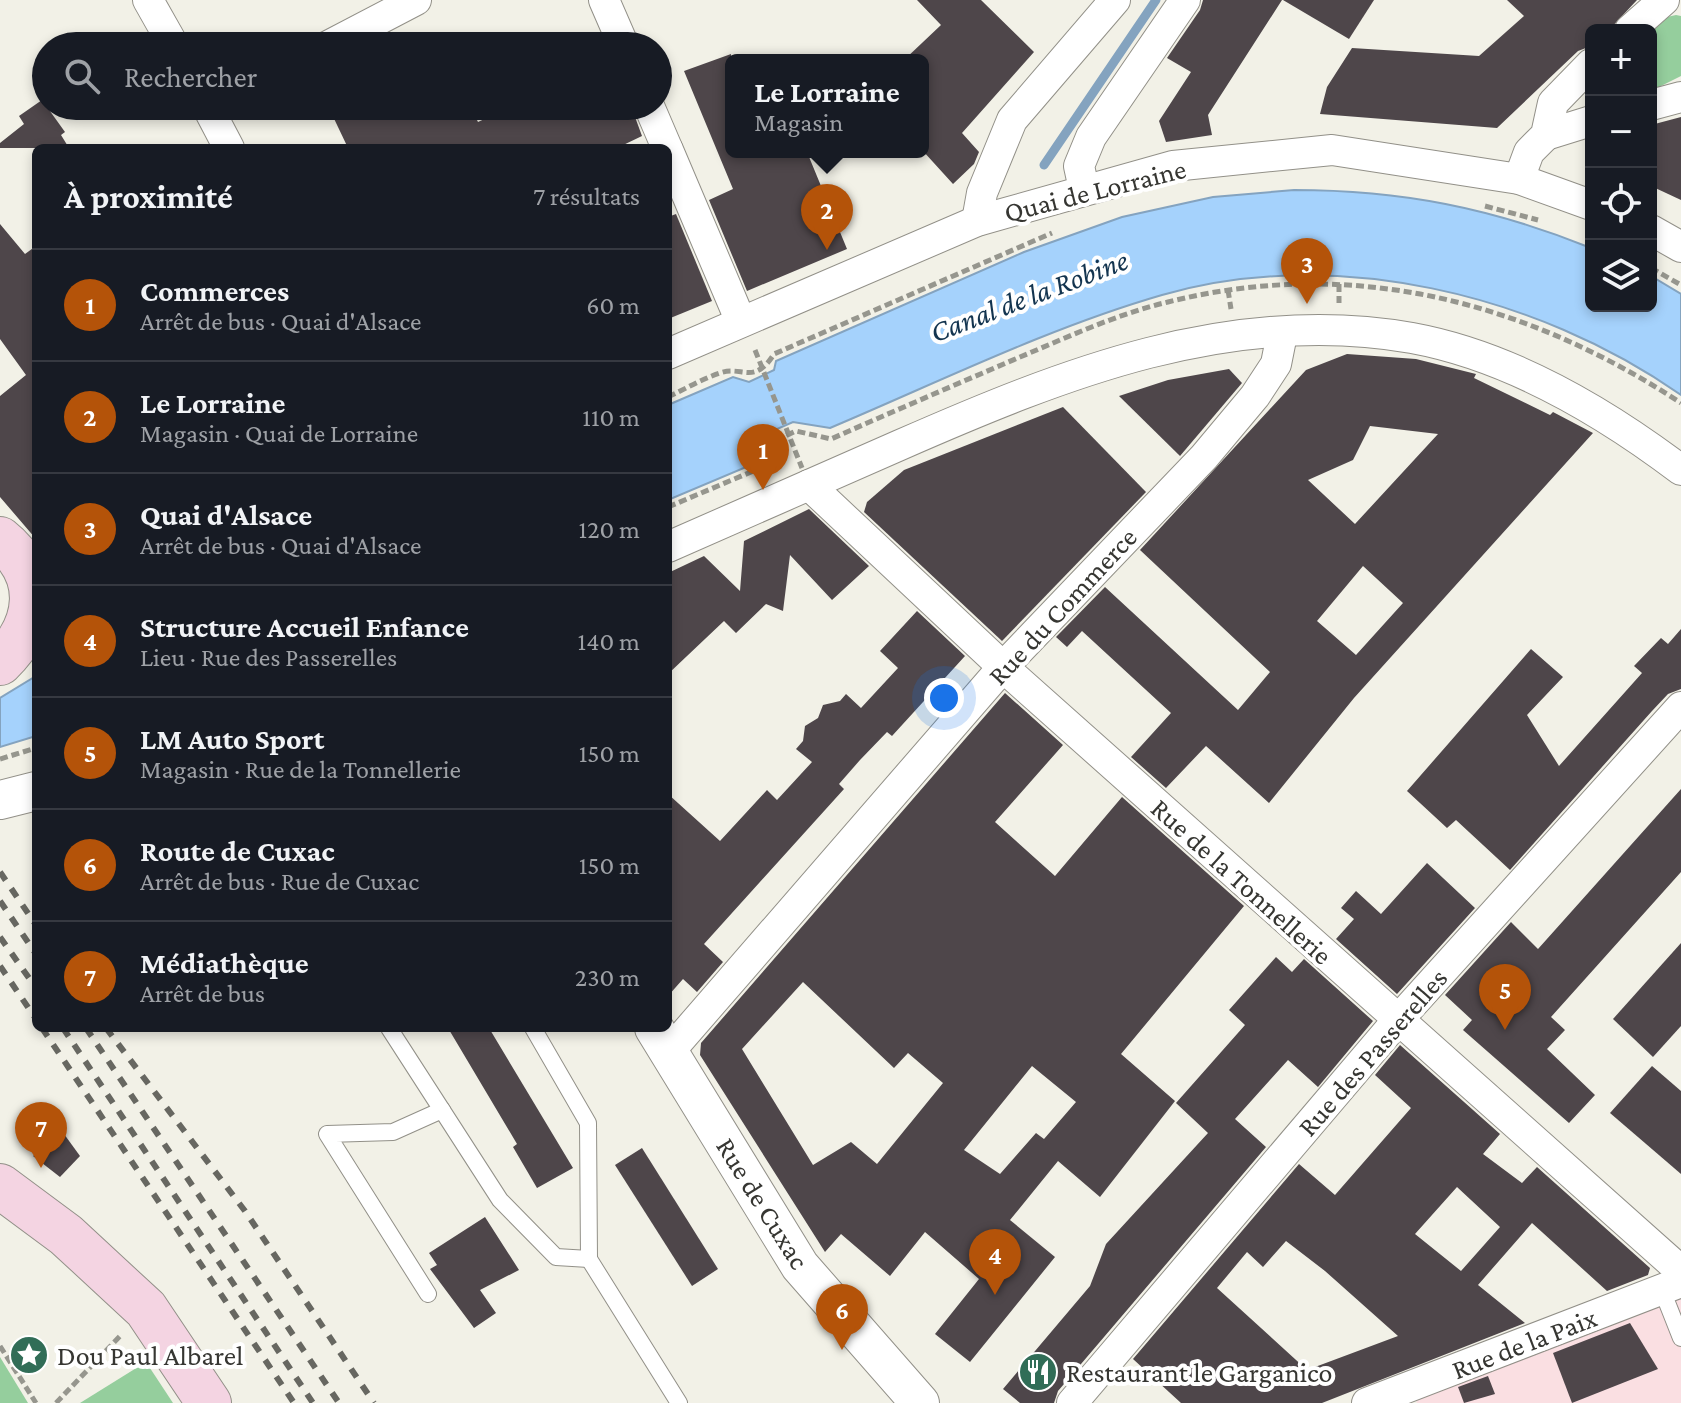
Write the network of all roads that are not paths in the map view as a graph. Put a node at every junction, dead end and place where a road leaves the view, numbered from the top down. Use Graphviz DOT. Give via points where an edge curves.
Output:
graph roads {
  1 [pos="148,0"];
  2 [pos="416,0"];
  3 [pos="604,0"];
  4 [pos="1115,0"];
  5 [pos="1185,0"];
  6 [pos="1664,0"];
  7 [pos="1637,24"];
  8 [pos="166,32"];
  9 [pos="355,32"];
  10 [pos="618,32"];
  11 [pos="1585,77"];
  12 [pos="215,120"];
  13 [pos="655,120"];
  14 [pos="1585,123"];
  15 [pos="1546,135"];
  16 [pos="227,144"];
  17 [pos="666,144"];
  18 [pos="672,158"];
  19 [pos="1519,179"];
  20 [pos="1084,189"];
  21 [pos="1585,203"];
  22 [pos="977,221"];
  23 [pos="1657,233"];
  24 [pos="1681,247"];
  25 [pos="741,322"];
  26 [pos="1282,334"];
  27 [pos="672,352"];
  28 [pos="1681,470"];
  29 [pos="806,476"];
  30 [pos="0,539"];
  31 [pos="672,545"];
  32 [pos="0,561"];
  33 [pos="32,587"];
  34 [pos="32,594"];
  35 [pos="17,613"];
  36 [pos="0,663"];
  37 [pos="1003,667"];
  38 [pos="1681,707"];
  39 [pos="32,792"];
  40 [pos="0,800"];
  41 [pos="1397,1021"];
  42 [pos="392,1032"];
  43 [pos="535,1032"];
  44 [pos="667,1048"];
  45 [pos="442,1110"];
  46 [pos="0,1186"];
  47 [pos="589,1259"];
  48 [pos="1675,1281"];
  49 [pos="428,1294"];
  50 [pos="1681,1338"];
  51 [pos="209,1403"];
  52 [pos="679,1403"];
  53 [pos="920,1403"];
  54 [pos="1072,1403"];
  55 [pos="1367,1403"];
  1 -- 8 [label="street"];
  2 -- 9 [label="street"];
  3 -- 10 [label="street"];
  4 -- 22 [label="street" via="1012,120 982,193"];
  5 -- 20 [label="street" via="1091,137 1079,166"];
  6 -- 7 [label="street"];
  11 -- 15 [label="street" via="1553,103"];
  12 -- 16 [label="street"];
  13 -- 17 [label="street"];
  14 -- 15 [label="street"];
  15 -- 19 [label="street" via="1529,152"];
  18 -- 25 [label="street"];
  19 -- 20 [label="street, Quai de Lorraine" via="1332,150 1173,166"];
  19 -- 21 [label="street, Quai de Lorraine"];
  20 -- 22 [label="street, Quai de Lorraine"];
  22 -- 25 [label="street, Quai de Lorraine"];
  23 -- 24 [label="street"];
  25 -- 27 [label="street, Quai de Lorraine"];
  26 -- 28 [label="street" via="1339,330 1413,338 1482,358 1566,394"];
  26 -- 29 [label="street" via="1236,335 1135,354 1021,392"];
  26 -- 37 [label="street, Rue du Commerce" via="1276,364 1204,457"];
  29 -- 31 [label="street"];
  29 -- 37 [label="street, Rue de la Tonnellerie"];
  30 -- 33 [label="main road" via="29,570"];
  32 -- 35 [label="main road"];
  34 -- 35 [label="main road"];
  35 -- 36 [label="main road" via="19,638"];
  37 -- 41 [label="street, Rue de la Tonnellerie"];
  37 -- 44 [label="street, Rue du Commerce"];
  38 -- 41 [label="street, Rue des Passerelles"];
  39 -- 40 [label="street"];
  41 -- 48 [label="street, Rue de la Tonnellerie"];
  41 -- 54 [label="street, Rue des Passerelles"];
  42 -- 45 [label="lane"];
  43 -- 47 [label="lane" via="588,1123"];
  44 -- 53 [label="street, Rue de Cuxac" via="800,1266"];
  45 -- 47 [label="lane" via="500,1200 556,1257"];
  45 -- 49 [label="lane" via="393,1132 327,1134"];
  46 -- 51 [label="main road" via="66,1235 146,1309"];
  47 -- 52 [label="lane"];
  48 -- 50 [label="lane"];
  48 -- 55 [label="street, Rue de la Paix"];
}
